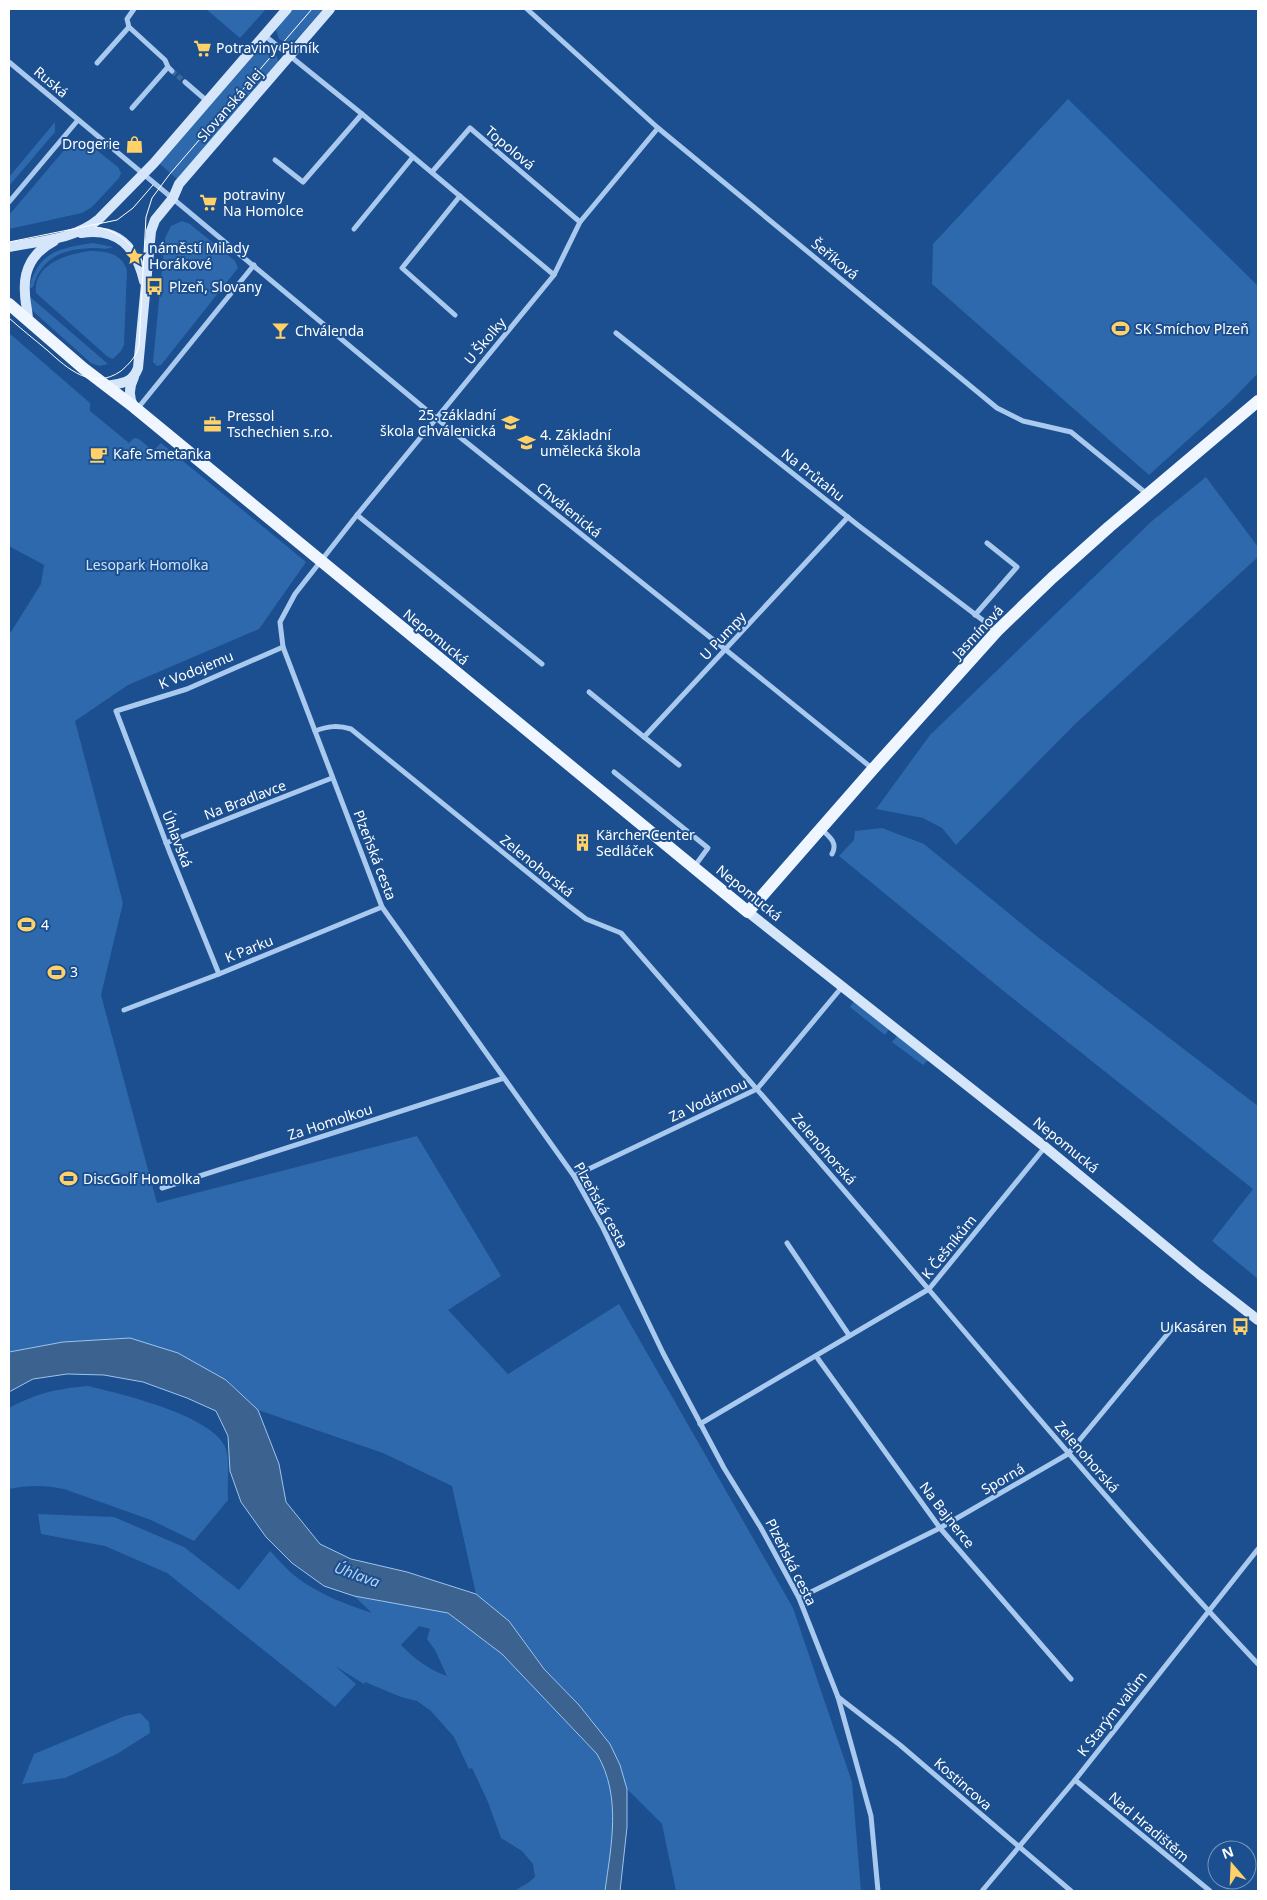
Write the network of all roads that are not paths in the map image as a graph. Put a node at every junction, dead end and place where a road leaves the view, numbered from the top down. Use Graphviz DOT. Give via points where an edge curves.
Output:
graph roads {
  1 [pos="134,9"];
  2 [pos="287,9"];
  3 [pos="330,9"];
  4 [pos="527,9"];
  5 [pos="129,27"];
  6 [pos="264,35"];
  7 [pos="290,56"];
  8 [pos="9,62"];
  9 [pos="97,63"];
  10 [pos="185,82"];
  11 [pos="207,101"];
  12 [pos="132,108"];
  13 [pos="362,114"];
  14 [pos="78,120"];
  15 [pos="658,128"];
  16 [pos="413,157"];
  17 [pos="275,160"];
  18 [pos="432,172"];
  19 [pos="144,174"];
  20 [pos="460,196"];
  21 [pos="173,198"];
  22 [pos="9,202"];
  23 [pos="580,222"];
  24 [pos="354,229"];
  25 [pos="72,235"];
  26 [pos="62,238"];
  27 [pos="9,247"];
  28 [pos="254,265"];
  29 [pos="554,275"];
  30 [pos="146,290"];
  31 [pos="9,304"];
  32 [pos="456,315"];
  33 [pos="28,321"];
  34 [pos="616,333"];
  35 [pos="134,376"];
  36 [pos="107,386"];
  37 [pos="1258,401"];
  38 [pos="136,408"];
  39 [pos="436,418"];
  40 [pos="1147,494"];
  41 [pos="357,514"];
  42 [pos="848,517"];
  43 [pos="987,543"];
  44 [pos="320,561"];
  45 [pos="975,616"];
  46 [pos="998,631"];
  47 [pos="283,647"];
  48 [pos="726,650"];
  49 [pos="542,664"];
  50 [pos="589,692"];
  51 [pos="116,711"];
  52 [pos="315,731"];
  53 [pos="644,738"];
  54 [pos="680,765"];
  55 [pos="872,769"];
  56 [pos="614,772"];
  57 [pos="332,778"];
  58 [pos="820,829"];
  59 [pos="166,843"];
  60 [pos="832,854"];
  61 [pos="694,867"];
  62 [pos="382,907"];
  63 [pos="748,912"];
  64 [pos="219,974"];
  65 [pos="843,986"];
  66 [pos="124,1010"];
  67 [pos="504,1078"];
  68 [pos="757,1089"];
  69 [pos="1045,1147"];
  70 [pos="574,1176"];
  71 [pos="162,1188"];
  72 [pos="787,1243"];
  73 [pos="929,1289"];
  74 [pos="1258,1320"];
  75 [pos="1176,1324"];
  76 [pos="849,1335"];
  77 [pos="816,1356"];
  78 [pos="700,1424"];
  79 [pos="1068,1454"];
  80 [pos="940,1528"];
  81 [pos="1258,1549"];
  82 [pos="799,1598"];
  83 [pos="1208,1611"];
  84 [pos="1258,1664"];
  85 [pos="1071,1679"];
  86 [pos="838,1697"];
  87 [pos="1075,1780"];
  88 [pos="1018,1847"];
  89 [pos="878,1891"];
  90 [pos="982,1891"];
  91 [pos="1071,1891"];
  92 [pos="1210,1891"];
  1 -- 5 [label="street" via="127,19"];
  2 -- 6 [label="main road, Slovanská alej"];
  3 -- 7 [label="main road, Slovanská alej"];
  4 -- 15 [label="street, Šeříková"];
  5 -- 9 [label="street"];
  5 -- 12 [label="street" via="165,60 170,69"];
  6 -- 7 [label="street"];
  6 -- 11 [label="main road, Slovanská alej"];
  7 -- 13 [label="street"];
  7 -- 21 [label="main road, Slovanská alej" via="180,184"];
  8 -- 14 [label="street, Ruská"];
  10 -- 11 [label="street"];
  11 -- 19 [label="main road, Slovanská alej"];
  13 -- 16 [label="street"];
  13 -- 17 [label="street" via="303,182"];
  14 -- 19 [label="street"];
  14 -- 22 [label="street"];
  15 -- 23 [label="street, U Školky"];
  15 -- 40 [label="street, Šeříková" via="997,408 1023,421 1071,432"];
  16 -- 18 [label="street"];
  16 -- 24 [label="street"];
  18 -- 20 [label="street"];
  18 -- 23 [label="street, Topolová" via="470,128"];
  19 -- 21 [label="street"];
  19 -- 25 [label="main road" via="91,226"];
  20 -- 29 [label="street"];
  20 -- 32 [label="street" via="402,268"];
  21 -- 28 [label="street"];
  21 -- 30 [label="main road" via="153,225"];
  23 -- 29 [label="street, U Školky"];
  25 -- 26 [label="main road"];
  25 -- 30 [label="main road" via="102,232 121,240 138,261"];
  26 -- 27 [label="main road"];
  26 -- 33 [label="main road" via="42,248 27,272"];
  28 -- 38 [label="street"];
  28 -- 39 [label="street, Chválenická"];
  29 -- 39 [label="street, U Školky"];
  30 -- 35 [label="main road" via="138,368"];
  31 -- 33 [label="main road"];
  33 -- 36 [label="main road"];
  34 -- 42 [label="street, Na Průtahu"];
  35 -- 36 [label="main road" via="124,384"];
  35 -- 38 [label="main road" via="130,384 130,399"];
  36 -- 38 [label="main road"];
  37 -- 40 [label="main road, Jasmínová"];
  38 -- 44 [label="main road, Nepomucká"];
  39 -- 41 [label="street, U Školky"];
  39 -- 48 [label="street, Chválenická"];
  40 -- 46 [label="main road, Jasmínová"];
  41 -- 44 [label="street, U Školky"];
  41 -- 49 [label="street"];
  42 -- 45 [label="street, Na Průtahu"];
  42 -- 48 [label="street, U Pumpy"];
  43 -- 45 [label="street" via="1017,567"];
  44 -- 47 [label="street, Plzeňská cesta" via="295,594 280,622"];
  44 -- 61 [label="main road, Nepomucká"];
  45 -- 46 [label="street, Na Průtahu"];
  46 -- 55 [label="main road, Jasmínová"];
  47 -- 51 [label="street, K Vodojemu" via="186,689"];
  47 -- 52 [label="street, Plzeňská cesta"];
  48 -- 53 [label="street, U Pumpy"];
  48 -- 55 [label="street, Chválenická"];
  50 -- 53 [label="street"];
  51 -- 59 [label="street, Úhlavská"];
  52 -- 57 [label="street, Plzeňská cesta"];
  52 -- 68 [label="street, Zelenohorská" via="336,726 351,729 586,919 622,933"];
  53 -- 54 [label="street"];
  55 -- 58 [label="main road, Jasmínová"];
  56 -- 61 [label="street" via="708,848"];
  57 -- 59 [label="street, Na Bradlavce"];
  57 -- 62 [label="street, Plzeňská cesta"];
  58 -- 60 [label="street" via="834,843"];
  58 -- 63 [label="main road, Jasmínová"];
  59 -- 64 [label="street, Úhlavská"];
  61 -- 63 [label="main road, Nepomucká"];
  62 -- 64 [label="street, K Parku"];
  62 -- 67 [label="street, Plzeňská cesta"];
  63 -- 65 [label="main road, Nepomucká"];
  64 -- 66 [label="street, K Parku"];
  65 -- 68 [label="street, Za Vodárnou"];
  65 -- 69 [label="main road, Nepomucká"];
  67 -- 70 [label="street, Plzeňská cesta"];
  67 -- 71 [label="street, Za Homolkou"];
  68 -- 70 [label="street, Za Vodárnou"];
  68 -- 73 [label="street, Zelenohorská"];
  69 -- 73 [label="street, K Češníkům"];
  69 -- 74 [label="main road, Nepomucká"];
  70 -- 78 [label="street, Plzeňská cesta"];
  72 -- 76 [label="street"];
  73 -- 76 [label="street, K Češníkům"];
  73 -- 79 [label="street, Zelenohorská"];
  75 -- 79 [label="street, Sporná"];
  76 -- 77 [label="street, K Češníkům"];
  77 -- 78 [label="street, K Češníkům"];
  77 -- 80 [label="street, Na Bajnerce"];
  78 -- 82 [label="street, Plzeňská cesta"];
  79 -- 80 [label="street, Sporná"];
  79 -- 83 [label="street, Zelenohorská"];
  80 -- 82 [label="street, Sporná"];
  80 -- 85 [label="street, Na Bajnerce"];
  81 -- 83 [label="street, K Starým valům"];
  82 -- 86 [label="street, Plzeňská cesta"];
  83 -- 84 [label="street, Zelenohorská"];
  83 -- 87 [label="street, K Starým valům"];
  86 -- 88 [label="street, Kostincova" via="900,1745"];
  86 -- 89 [label="street, Plzeňská cesta" via="871,1816"];
  87 -- 88 [label="street, K Starým valům"];
  87 -- 92 [label="street, Nad Hradištěm"];
  88 -- 90 [label="street, K Starým valům"];
  88 -- 91 [label="street, Kostincova"];
}
